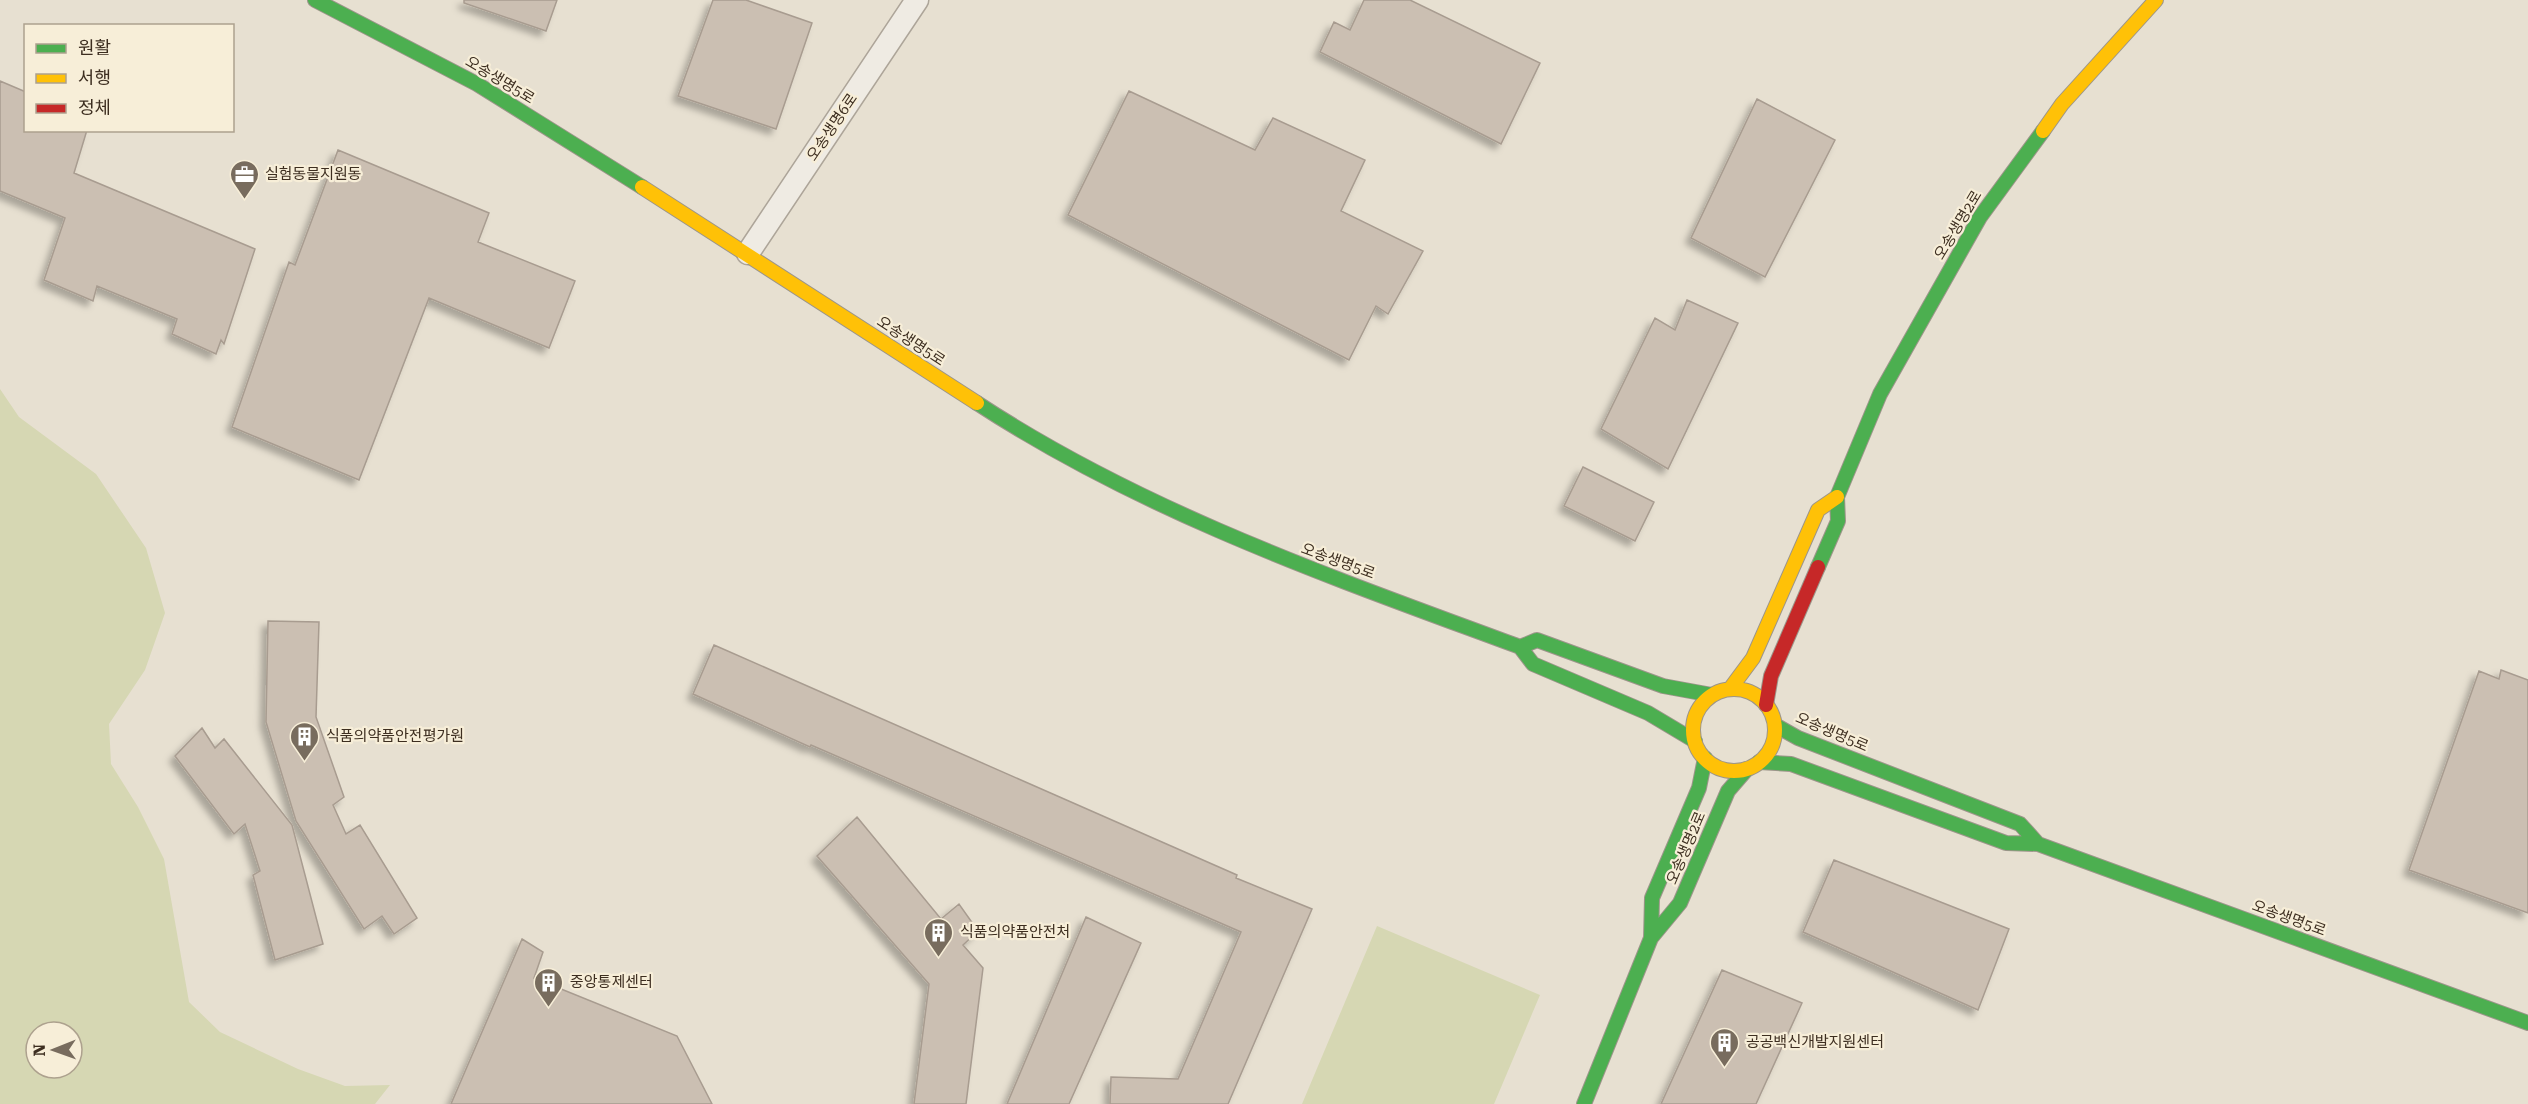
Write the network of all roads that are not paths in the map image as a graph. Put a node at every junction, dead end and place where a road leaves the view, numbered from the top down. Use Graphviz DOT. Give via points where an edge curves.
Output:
graph roads {
  1 [pos="315,0"];
  2 [pos="917,0"];
  3 [pos="2156,0"];
  4 [pos="748,253"];
  5 [pos="1837,497"];
  6 [pos="1520,646"];
  7 [pos="1730,689"];
  8 [pos="1712,695"];
  9 [pos="1766,705"];
  10 [pos="1775,725"];
  11 [pos="1695,741"];
  12 [pos="1705,758"];
  13 [pos="1753,766"];
  14 [pos="2038,843"];
  15 [pos="1651,938"];
  16 [pos="2528,1023"];
  17 [pos="1584,1104"];
  1 -- 4 [label="street, 오송생명5로" via="477,84"];
  2 -- 4 [label="street, 오송생명6로"];
  3 -- 5 [label="street, 오송생명2로" via="2062,104 1980,217 1880,394"];
  4 -- 6 [label="street, 오송생명5로" via="986,409 1138,495 1257,549"];
  5 -- 7 [label="street, 오송생명2로" via="1818,510 1753,658"];
  5 -- 9 [label="street, 오송생명2로" via="1838,521 1771,676"];
  6 -- 8 [label="street, 오송생명5로" via="1537,640 1663,686"];
  6 -- 11 [label="street, 오송생명5로" via="1533,664 1648,713"];
  7 -- 8 [label="street"];
  7 -- 9 [label="street" via="1751,693"];
  8 -- 11 [label="street" via="1696,716"];
  9 -- 10 [label="street"];
  10 -- 13 [label="street" via="1769,752"];
  10 -- 14 [label="street, 오송생명5로" via="1798,738 2020,824"];
  11 -- 12 [label="street"];
  12 -- 13 [label="street" via="1721,769 1734,771"];
  12 -- 15 [label="street, 오송생명2로" via="1699,788 1652,898"];
  13 -- 14 [label="street, 오송생명5로" via="1791,764 2006,843"];
  13 -- 15 [label="street, 오송생명2로" via="1728,791 1680,903"];
  14 -- 16 [label="street, 오송생명5로"];
  15 -- 17 [label="street, 오송생명2로"];
}
